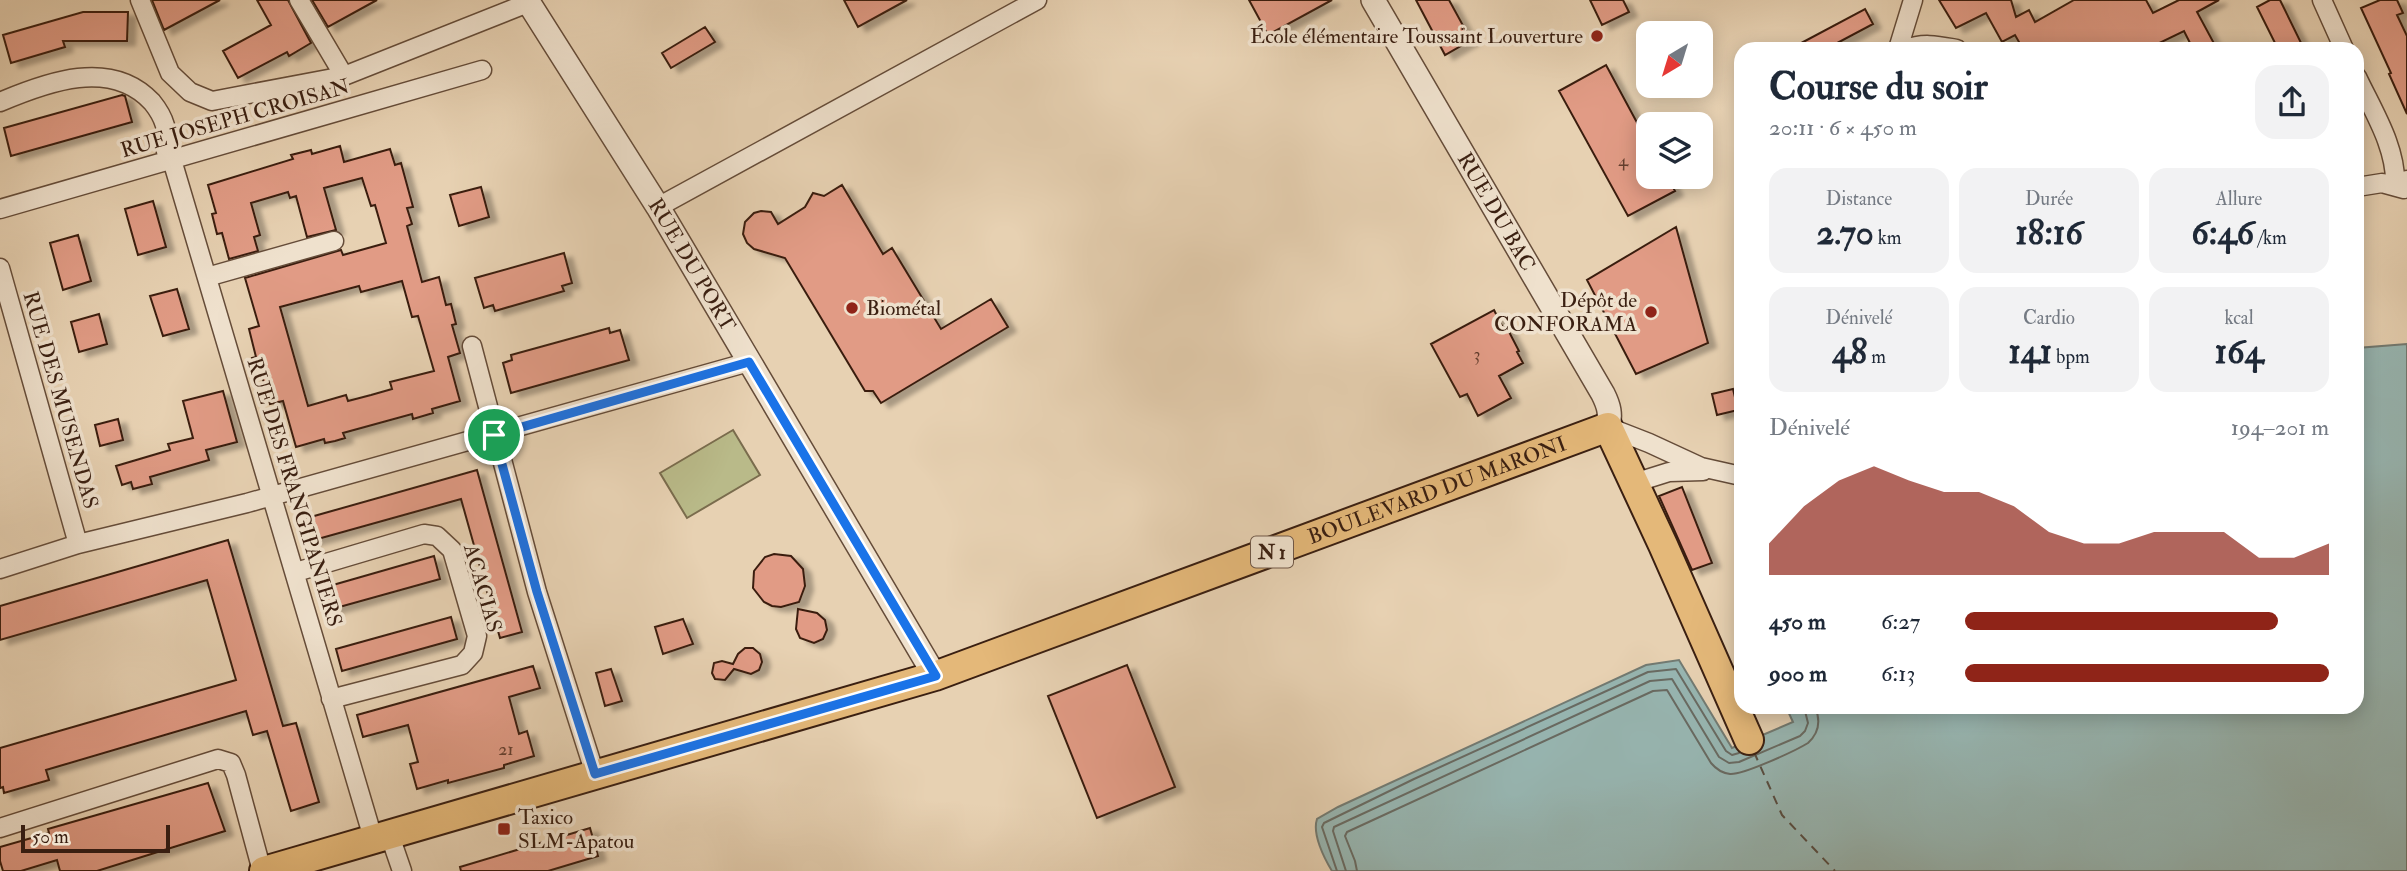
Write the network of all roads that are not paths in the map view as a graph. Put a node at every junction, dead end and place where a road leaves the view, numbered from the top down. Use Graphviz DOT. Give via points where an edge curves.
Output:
graph roads {
  1 [pos="140,0"];
  2 [pos="299,0"];
  3 [pos="1037,0"];
  4 [pos="1373,0"];
  5 [pos="1913,0"];
  6 [pos="2322,0"];
  7 [pos="527,1"];
  8 [pos="1013,6"];
  9 [pos="1900,42"];
  10 [pos="2341,42"];
  11 [pos="482,69"];
  12 [pos="344,76"];
  13 [pos="2364,94"];
  14 [pos="0,102"];
  15 [pos="172,160"];
  16 [pos="2403,185"];
  17 [pos="2364,186"];
  18 [pos="658,207"];
  19 [pos="0,209"];
  20 [pos="334,241"];
  21 [pos="0,268"];
  22 [pos="207,277"];
  23 [pos="472,346"];
  24 [pos="749,362"];
  25 [pos="1608,427"];
  26 [pos="494,435"];
  27 [pos="1710,470"];
  28 [pos="1734,475"];
  29 [pos="1634,483"];
  30 [pos="271,495"];
  31 [pos="78,544"];
  32 [pos="0,569"];
  33 [pos="296,572"];
  34 [pos="936,676"];
  35 [pos="331,699"];
  36 [pos="1734,706"];
  37 [pos="1737,714"];
  38 [pos="1749,740"];
  39 [pos="595,774"];
  40 [pos="0,828"];
  41 [pos="382,837"];
  42 [pos="263,871"];
  43 [pos="402,871"];
  1 -- 12 [label="street" via="170,73 205,100"];
  2 -- 12 [label="street"];
  3 -- 8 [label="street"];
  4 -- 25 [label="street, RUE DU BAC" via="1597,383 1609,407"];
  5 -- 9 [label="street"];
  6 -- 10 [label="street"];
  7 -- 12 [label="street"];
  7 -- 18 [label="street, RUE DU PORT"];
  8 -- 18 [label="street"];
  11 -- 15 [label="street, RUE JOSEPH CROISAN"];
  13 -- 16 [label="street"];
  14 -- 15 [label="street, RUE DES FRANGIPANIERS" via="66,79 97,77 123,82 135,87 163,118 166,152"];
  15 -- 19 [label="street, RUE JOSEPH CROISAN"];
  15 -- 22 [label="street, RUE DES FRANGIPANIERS"];
  16 -- 17 [label="street"];
  18 -- 24 [label="street, RUE DU PORT"];
  20 -- 22 [label="street"];
  21 -- 31 [label="street, RUE DES MUSENDAS"];
  22 -- 30 [label="street, RUE DES FRANGIPANIERS"];
  23 -- 26 [label="street"];
  24 -- 26 [label="street"];
  24 -- 34 [label="street, RUE DU PORT"];
  25 -- 27 [label="street"];
  25 -- 29 [label="main road"];
  25 -- 34 [label="main road, BOULEVARD DU MARONI / N 1"];
  26 -- 30 [label="street"];
  26 -- 39 [label="street" via="537,592"];
  27 -- 28 [label="street"];
  27 -- 29 [label="street" via="1669,472"];
  29 -- 36 [label="main road"];
  30 -- 31 [label="street"];
  30 -- 33 [label="street, RUE DES FRANGIPANIERS"];
  31 -- 32 [label="street"];
  33 -- 35 [label="street, RUE DES FRANGIPANIERS"];
  33 -- 35 [label="street, ACACIAS" via="424,534 437,536 452,550 477,636 473,653 462,665"];
  34 -- 39 [label="main road, N 1"];
  35 -- 41 [label="street, RUE DES FRANGIPANIERS"];
  37 -- 38 [label="main road"];
  39 -- 41 [label="main road, N 1"];
  40 -- 42 [label="street" via="218,759 231,763 236,775"];
  41 -- 42 [label="main road, N 1"];
  41 -- 43 [label="street, RUE DES FRANGIPANIERS"];
}
